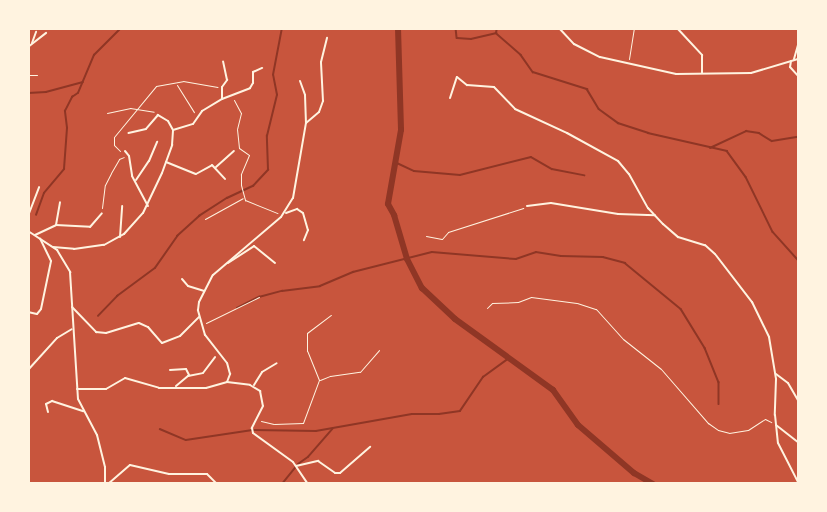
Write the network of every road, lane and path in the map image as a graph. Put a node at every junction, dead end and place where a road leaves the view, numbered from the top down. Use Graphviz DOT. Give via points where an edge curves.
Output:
graph roads {
  1 [pos="559,28"];
  2 [pos="634,28"];
  3 [pos="677,28"];
  4 [pos="36,32"];
  5 [pos="46,33"];
  6 [pos="327,38"];
  7 [pos="32,43"];
  8 [pos="798,45"];
  9 [pos="28,46"];
  10 [pos="796,59"];
  11 [pos="223,61"];
  12 [pos="629,62"];
  13 [pos="262,68"];
  14 [pos="702,73"];
  15 [pos="28,75"];
  16 [pos="37,75"];
  17 [pos="798,76"];
  18 [pos="300,81"];
  19 [pos="177,84"];
  20 [pos="222,91"];
  21 [pos="229,96"];
  22 [pos="450,98"];
  23 [pos="222,99"];
  24 [pos="135,111"];
  25 [pos="107,113"];
  26 [pos="158,116"];
  27 [pos="198,117"];
  28 [pos="306,123"];
  29 [pos="173,130"];
  30 [pos="128,133"];
  31 [pos="157,142"];
  32 [pos="124,151"];
  33 [pos="234,151"];
  34 [pos="129,156"];
  35 [pos="166,162"];
  36 [pos="216,167"];
  37 [pos="225,179"];
  38 [pos="136,180"];
  39 [pos="39,187"];
  40 [pos="244,197"];
  41 [pos="60,202"];
  42 [pos="122,206"];
  43 [pos="148,206"];
  44 [pos="527,206"];
  45 [pos="102,213"];
  46 [pos="283,214"];
  47 [pos="655,215"];
  48 [pos="28,216"];
  49 [pos="205,219"];
  50 [pos="56,225"];
  51 [pos="28,231"];
  52 [pos="35,235"];
  53 [pos="426,236"];
  54 [pos="120,237"];
  55 [pos="40,238"];
  56 [pos="304,240"];
  57 [pos="53,247"];
  58 [pos="274,263"];
  59 [pos="226,265"];
  60 [pos="182,279"];
  61 [pos="204,291"];
  62 [pos="259,297"];
  63 [pos="72,307"];
  64 [pos="488,308"];
  65 [pos="28,312"];
  66 [pos="331,315"];
  67 [pos="200,316"];
  68 [pos="202,325"];
  69 [pos="72,329"];
  70 [pos="379,350"];
  71 [pos="214,357"];
  72 [pos="277,363"];
  73 [pos="28,370"];
  74 [pos="170,370"];
  75 [pos="776,374"];
  76 [pos="188,376"];
  77 [pos="319,380"];
  78 [pos="227,382"];
  79 [pos="254,386"];
  80 [pos="173,387"];
  81 [pos="77,389"];
  82 [pos="798,400"];
  83 [pos="83,411"];
  84 [pos="48,412"];
  85 [pos="256,420"];
  86 [pos="776,425"];
  87 [pos="798,442"];
  88 [pos="370,447"];
  89 [pos="296,466"];
  90 [pos="798,482"];
  91 [pos="107,483"];
  92 [pos="217,483"];
  93 [pos="308,483"];
  1 -- 12 [label="street" via="574,44 597,56"];
  2 -- 12 [label="path"];
  3 -- 14 [label="street" via="702,55"];
  4 -- 7 [label="street"];
  5 -- 7 [label="street"];
  6 -- 28 [label="street" via="321,62 324,101 319,112"];
  7 -- 9 [label="street"];
  8 -- 10 [label="street"];
  10 -- 14 [label="street" via="756,72"];
  10 -- 17 [label="street" via="790,67"];
  11 -- 20 [label="street" via="227,80"];
  12 -- 14 [label="street" via="671,73"];
  13 -- 21 [label="street" via="253,72 251,87"];
  15 -- 16 [label="path"];
  18 -- 28 [label="street"];
  19 -- 20 [label="path" via="183,81"];
  19 -- 24 [label="path" via="156,86"];
  19 -- 27 [label="path"];
  20 -- 23 [label="street"];
  21 -- 23 [label="street"];
  21 -- 40 [label="path" via="241,113 237,129 239,148 249,155 241,174"];
  22 -- 47 [label="street" via="457,77 467,85 494,87 515,109 618,161"];
  23 -- 27 [label="street"];
  24 -- 25 [label="path" via="130,108"];
  24 -- 26 [label="path" via="153,111"];
  24 -- 32 [label="path" via="114,137 117,151"];
  26 -- 29 [label="street" via="168,121"];
  26 -- 30 [label="street" via="143,131"];
  27 -- 29 [label="street" via="193,124"];
  28 -- 46 [label="street" via="295,192"];
  29 -- 35 [label="street"];
  31 -- 38 [label="street"];
  32 -- 34 [label="street"];
  33 -- 36 [label="street"];
  34 -- 38 [label="street"];
  34 -- 45 [label="path" via="119,159 111,173 103,193"];
  35 -- 36 [label="street" via="197,174 212,165"];
  35 -- 43 [label="street"];
  36 -- 37 [label="street"];
  38 -- 43 [label="street"];
  39 -- 48 [label="street"];
  40 -- 46 [label="path"];
  40 -- 49 [label="path"];
  41 -- 50 [label="street"];
  42 -- 54 [label="street"];
  43 -- 54 [label="street"];
  44 -- 47 [label="street" via="556,203"];
  44 -- 53 [label="path" via="448,232 442,239"];
  45 -- 50 [label="street" via="90,227"];
  46 -- 56 [label="street" via="297,208 303,213 308,230"];
  46 -- 59 [label="street"];
  47 -- 75 [label="street" via="678,237 708,247 743,289 769,337"];
  50 -- 52 [label="street"];
  51 -- 52 [label="street"];
  52 -- 55 [label="street"];
  54 -- 57 [label="street" via="96,247"];
  55 -- 57 [label="street"];
  55 -- 65 [label="street" via="51,261 41,309 37,314"];
  57 -- 63 [label="street" via="70,272"];
  58 -- 59 [label="street" via="253,246"];
  59 -- 61 [label="street" via="210,279"];
  60 -- 61 [label="street" via="189,287"];
  61 -- 67 [label="street" via="199,302"];
  62 -- 68 [label="path"];
  63 -- 67 [label="street" via="96,332 106,333 139,323 162,343 180,336"];
  63 -- 69 [label="street"];
  64 -- 86 [label="path" via="492,303 531,297 596,309 624,339 661,369 712,426 725,434 748,430 765,419"];
  66 -- 77 [label="path" via="307,333 307,351"];
  67 -- 68 [label="street"];
  68 -- 78 [label="street" via="227,363"];
  69 -- 73 [label="street" via="57,338"];
  69 -- 81 [label="street"];
  70 -- 77 [label="path" via="360,372"];
  71 -- 76 [label="street" via="202,373"];
  72 -- 79 [label="street" via="262,372"];
  74 -- 76 [label="street" via="186,369"];
  75 -- 82 [label="street" via="788,383"];
  75 -- 86 [label="street"];
  76 -- 80 [label="street"];
  77 -- 85 [label="path" via="303,423"];
  78 -- 79 [label="street"];
  78 -- 80 [label="street" via="206,388"];
  79 -- 85 [label="street" via="263,399"];
  80 -- 81 [label="street" via="156,387 125,378 106,389"];
  81 -- 83 [label="street"];
  83 -- 84 [label="street" via="52,401 46,405"];
  83 -- 91 [label="street" via="98,435"];
  85 -- 89 [label="street" via="253,433"];
  86 -- 87 [label="street"];
  86 -- 90 [label="street" via="781,451"];
  88 -- 89 [label="street" via="340,473 318,461"];
  89 -- 93 [label="street"];
  91 -- 92 [label="street" via="130,465 170,474 207,474"];
}
